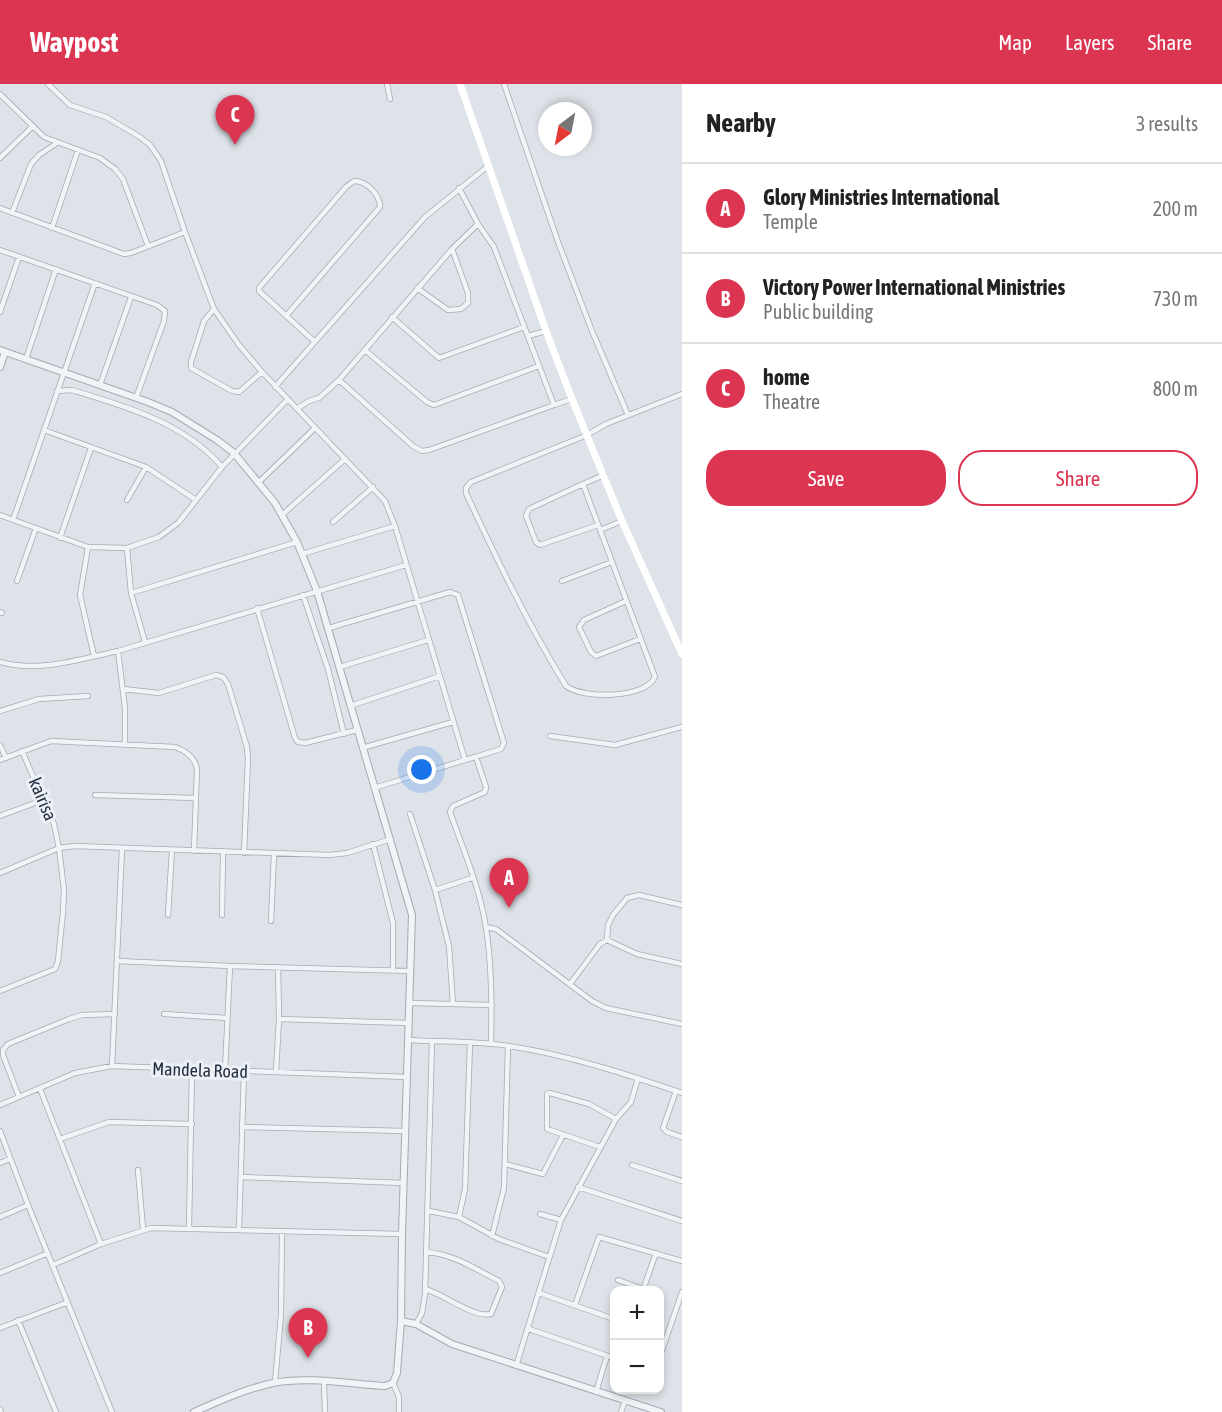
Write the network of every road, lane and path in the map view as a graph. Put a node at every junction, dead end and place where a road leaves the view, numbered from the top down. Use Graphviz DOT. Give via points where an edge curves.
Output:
graph roads {
  1 [pos="48,84"];
  2 [pos="387,84"];
  3 [pos="459,84"];
  4 [pos="504,84"];
  5 [pos="1,97"];
  6 [pos="390,99"];
  7 [pos="32,127"];
  8 [pos="57,143"];
  9 [pos="78,150"];
  10 [pos="0,158"];
  11 [pos="488,166"];
  12 [pos="459,188"];
  13 [pos="0,208"];
  14 [pos="12,213"];
  15 [pos="478,224"];
  16 [pos="52,228"];
  17 [pos="184,232"];
  18 [pos="148,246"];
  19 [pos="452,249"];
  20 [pos="0,250"];
  21 [pos="19,257"];
  22 [pos="56,270"];
  23 [pos="95,283"];
  24 [pos="417,288"];
  25 [pos="131,297"];
  26 [pos="214,309"];
  27 [pos="0,312"];
  28 [pos="286,316"];
  29 [pos="392,317"];
  30 [pos="524,327"];
  31 [pos="546,331"];
  32 [pos="528,336"];
  33 [pos="315,342"];
  34 [pos="2,351"];
  35 [pos="366,351"];
  36 [pos="26,359"];
  37 [pos="539,366"];
  38 [pos="0,367"];
  39 [pos="63,372"];
  40 [pos="262,372"];
  41 [pos="339,380"];
  42 [pos="100,385"];
  43 [pos="275,387"];
  44 [pos="57,391"];
  45 [pos="682,394"];
  46 [pos="136,398"];
  47 [pos="288,399"];
  48 [pos="572,399"];
  49 [pos="554,405"];
  50 [pos="298,408"];
  51 [pos="628,415"];
  52 [pos="315,428"];
  53 [pos="45,430"];
  54 [pos="587,435"];
  55 [pos="91,448"];
  56 [pos="234,453"];
  57 [pos="345,459"];
  58 [pos="146,467"];
  59 [pos="222,467"];
  60 [pos="604,475"];
  61 [pos="259,482"];
  62 [pos="583,484"];
  63 [pos="373,487"];
  64 [pos="128,500"];
  65 [pos="196,500"];
  66 [pos="283,514"];
  67 [pos="0,515"];
  68 [pos="13,520"];
  69 [pos="622,520"];
  70 [pos="333,522"];
  71 [pos="395,526"];
  72 [pos="599,527"];
  73 [pos="36,528"];
  74 [pos="60,538"];
  75 [pos="297,542"];
  76 [pos="88,548"];
  77 [pos="127,548"];
  78 [pos="302,554"];
  79 [pos="612,562"];
  80 [pos="406,565"];
  81 [pos="17,581"];
  82 [pos="562,581"];
  83 [pos="317,591"];
  84 [pos="131,593"];
  85 [pos="303,595"];
  86 [pos="416,601"];
  87 [pos="626,601"];
  88 [pos="257,608"];
  89 [pos="329,628"];
  90 [pos="640,639"];
  91 [pos="428,640"];
  92 [pos="144,642"];
  93 [pos="118,651"];
  94 [pos="682,654"];
  95 [pos="93,656"];
  96 [pos="0,662"];
  97 [pos="340,667"];
  98 [pos="440,676"];
  99 [pos="123,689"];
  100 [pos="88,696"];
  101 [pos="350,706"];
  102 [pos="0,711"];
  103 [pos="453,722"];
  104 [pos="682,727"];
  105 [pos="357,730"];
  106 [pos="344,734"];
  107 [pos="549,736"];
  108 [pos="124,744"];
  109 [pos="0,745"];
  110 [pos="362,748"];
  111 [pos="22,751"];
  112 [pos="476,757"];
  113 [pos="6,758"];
  114 [pos="0,760"];
  115 [pos="465,760"];
  116 [pos="374,788"];
  117 [pos="95,795"];
  118 [pos="195,798"];
  119 [pos="43,800"];
  120 [pos="410,814"];
  121 [pos="0,816"];
  122 [pos="391,839"];
  123 [pos="373,844"];
  124 [pos="59,848"];
  125 [pos="122,849"];
  126 [pos="172,850"];
  127 [pos="194,851"];
  128 [pos="223,853"];
  129 [pos="244,853"];
  130 [pos="274,854"];
  131 [pos="0,873"];
  132 [pos="472,878"];
  133 [pos="435,890"];
  134 [pos="682,905"];
  135 [pos="168,915"];
  136 [pos="222,915"];
  137 [pos="271,921"];
  138 [pos="486,927"];
  139 [pos="607,940"];
  140 [pos="117,961"];
  141 [pos="682,964"];
  142 [pos="230,966"];
  143 [pos="278,967"];
  144 [pos="393,970"];
  145 [pos="411,971"];
  146 [pos="570,984"];
  147 [pos="0,991"];
  148 [pos="410,1003"];
  149 [pos="453,1004"];
  150 [pos="492,1005"];
  151 [pos="115,1014"];
  152 [pos="164,1014"];
  153 [pos="227,1018"];
  154 [pos="279,1019"];
  155 [pos="408,1023"];
  156 [pos="682,1024"];
  157 [pos="408,1040"];
  158 [pos="432,1042"];
  159 [pos="470,1043"];
  160 [pos="491,1044"];
  161 [pos="508,1046"];
  162 [pos="112,1066"];
  163 [pos="192,1070"];
  164 [pos="225,1071"];
  165 [pos="244,1071"];
  166 [pos="276,1072"];
  167 [pos="407,1077"];
  168 [pos="638,1078"];
  169 [pos="40,1089"];
  170 [pos="676,1091"];
  171 [pos="682,1093"];
  172 [pos="19,1097"];
  173 [pos="0,1105"];
  174 [pos="616,1119"];
  175 [pos="192,1124"];
  176 [pos="244,1127"];
  177 [pos="0,1131"];
  178 [pos="405,1131"];
  179 [pos="563,1136"];
  180 [pos="682,1137"];
  181 [pos="60,1139"];
  182 [pos="600,1147"];
  183 [pos="10,1159"];
  184 [pos="0,1163"];
  185 [pos="505,1164"];
  186 [pos="632,1165"];
  187 [pos="138,1170"];
  188 [pos="242,1177"];
  189 [pos="682,1181"];
  190 [pos="404,1183"];
  191 [pos="578,1187"];
  192 [pos="28,1205"];
  193 [pos="429,1211"];
  194 [pos="540,1214"];
  195 [pos="0,1217"];
  196 [pos="459,1217"];
  197 [pos="561,1220"];
  198 [pos="682,1221"];
  199 [pos="189,1227"];
  200 [pos="143,1229"];
  201 [pos="239,1229"];
  202 [pos="282,1231"];
  203 [pos="402,1234"];
  204 [pos="492,1236"];
  205 [pos="101,1244"];
  206 [pos="426,1252"];
  207 [pos="48,1253"];
  208 [pos="656,1253"];
  209 [pos="549,1257"];
  210 [pos="682,1261"];
  211 [pos="53,1265"];
  212 [pos="0,1273"];
  213 [pos="618,1280"];
  214 [pos="633,1286"];
  215 [pos="644,1286"];
  216 [pos="425,1289"];
  217 [pos="682,1292"];
  218 [pos="539,1293"];
  219 [pos="68,1302"];
  220 [pos="574,1305"];
  221 [pos="610,1317"];
  222 [pos="18,1320"];
  223 [pos="400,1321"];
  224 [pos="416,1324"];
  225 [pos="0,1328"];
  226 [pos="529,1329"];
  227 [pos="664,1344"];
  228 [pos="607,1356"];
  229 [pos="610,1357"];
  230 [pos="516,1366"];
  231 [pos="275,1382"];
  232 [pos="324,1382"];
  233 [pos="393,1383"];
  234 [pos="596,1392"];
  235 [pos="625,1401"];
  236 [pos="56,1412"];
  237 [pos="112,1412"];
  238 [pos="194,1412"];
  239 [pos="325,1412"];
  240 [pos="399,1412"];
  241 [pos="621,1412"];
  242 [pos="661,1412"];
  1 -- 17 [label="street" via="70,105 119,123 150,145 161,161"];
  2 -- 6 [label="street"];
  3 -- 11 [label="main road"];
  4 -- 51 [label="street" via="562,253"];
  5 -- 7 [label="street"];
  7 -- 8 [label="street"];
  7 -- 10 [label="street"];
  8 -- 9 [label="street"];
  8 -- 14 [label="street" via="31,164"];
  9 -- 16 [label="street"];
  9 -- 18 [label="street" via="100,158 119,173"];
  11 -- 12 [label="street"];
  11 -- 31 [label="main road"];
  12 -- 15 [label="street"];
  12 -- 33 [label="street" via="425,217"];
  13 -- 14 [label="street"];
  14 -- 16 [label="street"];
  15 -- 19 [label="street"];
  15 -- 30 [label="street" via="494,248"];
  16 -- 18 [label="street" via="124,254"];
  17 -- 18 [label="street"];
  17 -- 26 [label="street"];
  19 -- 24 [label="street"];
  19 -- 24 [label="street" via="468,303 461,309 448,310"];
  20 -- 21 [label="street"];
  21 -- 22 [label="street"];
  21 -- 27 [label="street"];
  22 -- 23 [label="street"];
  22 -- 36 [label="street"];
  23 -- 25 [label="street"];
  23 -- 39 [label="street"];
  24 -- 29 [label="street"];
  25 -- 42 [label="street"];
  25 -- 46 [label="street" via="165,311"];
  26 -- 40 [label="street"];
  26 -- 40 [label="street" via="204,321 191,368 239,392"];
  28 -- 28 [label="street" via="259,288 346,187 354,181 363,183 378,197 380,207"];
  28 -- 33 [label="street"];
  29 -- 30 [label="street" via="439,357"];
  29 -- 35 [label="street"];
  30 -- 32 [label="street"];
  31 -- 32 [label="street"];
  31 -- 48 [label="main road"];
  32 -- 37 [label="street"];
  33 -- 43 [label="street"];
  34 -- 36 [label="street"];
  34 -- 38 [label="street"];
  35 -- 37 [label="street" via="434,405"];
  35 -- 41 [label="street"];
  36 -- 39 [label="street"];
  37 -- 49 [label="street"];
  39 -- 42 [label="street"];
  39 -- 44 [label="street"];
  40 -- 43 [label="street"];
  41 -- 49 [label="street" via="413,446 425,452"];
  41 -- 50 [label="street" via="319,398"];
  42 -- 46 [label="street"];
  43 -- 47 [label="street"];
  44 -- 53 [label="street"];
  44 -- 59 [label="street" via="72,390 164,423 197,443"];
  45 -- 51 [label="street"];
  46 -- 56 [label="street" via="172,412"];
  47 -- 50 [label="street"];
  47 -- 56 [label="street"];
  48 -- 49 [label="street"];
  48 -- 54 [label="main road"];
  50 -- 52 [label="street"];
  51 -- 54 [label="street"];
  52 -- 57 [label="street"];
  52 -- 61 [label="street"];
  53 -- 55 [label="street"];
  53 -- 68 [label="street"];
  54 -- 60 [label="main road"];
  54 -- 90 [label="street" via="471,482 466,493 525,617 568,689 618,695 648,687 654,672"];
  55 -- 58 [label="street"];
  55 -- 74 [label="street"];
  56 -- 59 [label="street"];
  56 -- 61 [label="street"];
  57 -- 63 [label="street"];
  57 -- 66 [label="street"];
  58 -- 64 [label="street"];
  58 -- 65 [label="street"];
  59 -- 65 [label="street"];
  60 -- 62 [label="street"];
  60 -- 69 [label="main road"];
  61 -- 66 [label="street"];
  62 -- 72 [label="street"];
  62 -- 72 [label="street" via="529,509 529,525 540,545"];
  63 -- 70 [label="street"];
  63 -- 71 [label="street" via="385,501"];
  65 -- 77 [label="street" via="167,532"];
  66 -- 75 [label="street"];
  67 -- 68 [label="street"];
  68 -- 73 [label="street"];
  69 -- 72 [label="street"];
  69 -- 94 [label="main road"];
  71 -- 78 [label="street"];
  71 -- 80 [label="street"];
  72 -- 79 [label="street"];
  73 -- 74 [label="street"];
  73 -- 81 [label="street"];
  74 -- 76 [label="street"];
  75 -- 78 [label="street"];
  75 -- 84 [label="street"];
  76 -- 77 [label="street"];
  76 -- 95 [label="street" via="80,595"];
  77 -- 84 [label="street"];
  78 -- 83 [label="street"];
  79 -- 82 [label="street"];
  79 -- 87 [label="street"];
  80 -- 83 [label="street"];
  80 -- 86 [label="street"];
  83 -- 85 [label="street"];
  83 -- 89 [label="street"];
  84 -- 92 [label="street"];
  85 -- 88 [label="street"];
  85 -- 106 [label="street" via="328,669"];
  86 -- 89 [label="street"];
  86 -- 91 [label="street"];
  86 -- 112 [label="street" via="450,592 460,598 504,743 501,749"];
  87 -- 90 [label="street"];
  87 -- 90 [label="street" via="584,620 579,627 596,656"];
  88 -- 92 [label="street"];
  88 -- 106 [label="street" via="295,738 305,743"];
  89 -- 97 [label="street"];
  91 -- 97 [label="street"];
  91 -- 98 [label="street"];
  92 -- 93 [label="street"];
  93 -- 95 [label="street"];
  93 -- 99 [label="street"];
  95 -- 96 [label="street" via="40,666"];
  97 -- 101 [label="street"];
  98 -- 101 [label="street"];
  98 -- 103 [label="street"];
  99 -- 108 [label="street"];
  99 -- 129 [label="street" via="159,693 216,675 224,677 247,747"];
  100 -- 102 [label="street" via="39,699"];
  101 -- 105 [label="street"];
  103 -- 110 [label="street"];
  103 -- 115 [label="street"];
  104 -- 107 [label="street" via="615,745"];
  105 -- 106 [label="street"];
  105 -- 110 [label="street"];
  108 -- 111 [label="street" via="51,741"];
  108 -- 118 [label="street" via="175,747 186,753 197,769"];
  109 -- 113 [label="street"];
  110 -- 116 [label="street"];
  111 -- 113 [label="street"];
  111 -- 119 [label="street, kairisa"];
  112 -- 115 [label="street"];
  112 -- 132 [label="street" via="485,792 453,806 450,812"];
  113 -- 114 [label="street"];
  115 -- 116 [label="street"];
  116 -- 122 [label="street"];
  117 -- 118 [label="street"];
  118 -- 127 [label="street"];
  119 -- 121 [label="street"];
  119 -- 124 [label="street, kairisa"];
  120 -- 133 [label="street"];
  122 -- 123 [label="street"];
  122 -- 145 [label="street" via="412,915"];
  123 -- 130 [label="street" via="338,855"];
  123 -- 144 [label="street" via="393,923"];
  124 -- 125 [label="street"];
  124 -- 131 [label="street"];
  124 -- 147 [label="street, kairisa" via="64,890 57,965 50,972"];
  125 -- 126 [label="street"];
  125 -- 140 [label="street"];
  126 -- 127 [label="street"];
  126 -- 135 [label="street"];
  127 -- 128 [label="street"];
  128 -- 129 [label="street"];
  128 -- 136 [label="street"];
  129 -- 130 [label="street"];
  130 -- 137 [label="street"];
  132 -- 133 [label="street"];
  132 -- 138 [label="street"];
  133 -- 149 [label="street" via="449,946"];
  134 -- 139 [label="street" via="639,895 627,898 608,925"];
  138 -- 146 [label="street" via="496,929"];
  138 -- 150 [label="street"];
  139 -- 141 [label="street" via="637,954"];
  139 -- 146 [label="street"];
  140 -- 142 [label="street"];
  140 -- 151 [label="street"];
  142 -- 143 [label="street"];
  142 -- 153 [label="street"];
  143 -- 144 [label="street"];
  143 -- 154 [label="street"];
  144 -- 145 [label="street"];
  145 -- 148 [label="street"];
  146 -- 156 [label="street" via="606,1008"];
  148 -- 149 [label="street"];
  148 -- 155 [label="street"];
  149 -- 150 [label="street"];
  150 -- 160 [label="street"];
  151 -- 162 [label="street"];
  151 -- 172 [label="street" via="82,1015 8,1044 3,1055"];
  152 -- 153 [label="street"];
  153 -- 164 [label="street"];
  154 -- 155 [label="street"];
  154 -- 166 [label="street"];
  155 -- 157 [label="street"];
  157 -- 158 [label="street"];
  157 -- 167 [label="street"];
  158 -- 159 [label="street"];
  158 -- 193 [label="street"];
  159 -- 160 [label="street"];
  159 -- 196 [label="street" via="465,1189"];
  160 -- 161 [label="street"];
  161 -- 168 [label="street"];
  161 -- 185 [label="street"];
  162 -- 163 [label="street, Mandela Road"];
  162 -- 169 [label="street, Mandela Road" via="75,1074"];
  163 -- 164 [label="street, Mandela Road"];
  163 -- 175 [label="street"];
  164 -- 165 [label="street, Mandela Road"];
  165 -- 166 [label="street, Mandela Road"];
  165 -- 176 [label="street"];
  166 -- 167 [label="street, Mandela Road"];
  167 -- 178 [label="street"];
  168 -- 170 [label="street"];
  168 -- 174 [label="street" via="631,1102"];
  169 -- 172 [label="street, Mandela Road"];
  169 -- 181 [label="street"];
  170 -- 171 [label="street"];
  170 -- 180 [label="street" via="663,1128"];
  172 -- 173 [label="street, Mandela Road"];
  174 -- 179 [label="street" via="589,1104 547,1093 546,1128"];
  174 -- 182 [label="street"];
  175 -- 181 [label="street" via="109,1122"];
  175 -- 199 [label="street"];
  176 -- 178 [label="street"];
  176 -- 188 [label="street"];
  177 -- 183 [label="street"];
  178 -- 190 [label="street"];
  179 -- 182 [label="street"];
  179 -- 185 [label="street" via="543,1174"];
  181 -- 205 [label="street"];
  182 -- 191 [label="street"];
  183 -- 184 [label="street"];
  183 -- 192 [label="street"];
  185 -- 204 [label="street" via="503,1198"];
  186 -- 189 [label="street"];
  187 -- 200 [label="street"];
  188 -- 190 [label="street"];
  188 -- 201 [label="street"];
  190 -- 203 [label="street"];
  191 -- 197 [label="street"];
  191 -- 198 [label="street"];
  192 -- 195 [label="street"];
  192 -- 207 [label="street"];
  193 -- 196 [label="street"];
  193 -- 206 [label="street"];
  194 -- 197 [label="street"];
  196 -- 204 [label="street"];
  197 -- 209 [label="street"];
  199 -- 200 [label="street"];
  199 -- 201 [label="street"];
  200 -- 205 [label="street"];
  201 -- 202 [label="street"];
  202 -- 203 [label="street"];
  202 -- 231 [label="street"];
  203 -- 223 [label="street"];
  204 -- 209 [label="street"];
  205 -- 211 [label="street"];
  206 -- 216 [label="street"];
  206 -- 216 [label="street" via="458,1259 499,1281 502,1287 489,1315"];
  207 -- 211 [label="street"];
  207 -- 212 [label="street"];
  208 -- 210 [label="street"];
  208 -- 215 [label="street"];
  208 -- 220 [label="street" via="598,1237"];
  209 -- 218 [label="street"];
  211 -- 219 [label="street"];
  213 -- 214 [label="street"];
  216 -- 224 [label="street" via="422,1313"];
  217 -- 227 [label="street"];
  218 -- 220 [label="street"];
  218 -- 226 [label="street"];
  219 -- 222 [label="street"];
  219 -- 237 [label="street"];
  220 -- 221 [label="street"];
  222 -- 225 [label="street"];
  222 -- 236 [label="street"];
  223 -- 224 [label="street"];
  223 -- 233 [label="street"];
  224 -- 230 [label="street" via="452,1344"];
  226 -- 228 [label="street"];
  226 -- 230 [label="street"];
  228 -- 229 [label="street"];
  228 -- 234 [label="street"];
  230 -- 234 [label="street"];
  231 -- 232 [label="street"];
  231 -- 238 [label="street"];
  232 -- 233 [label="street" via="385,1386"];
  232 -- 239 [label="street"];
  233 -- 240 [label="street" via="399,1397"];
  234 -- 235 [label="street"];
  235 -- 241 [label="street"];
  235 -- 242 [label="street"];
}
